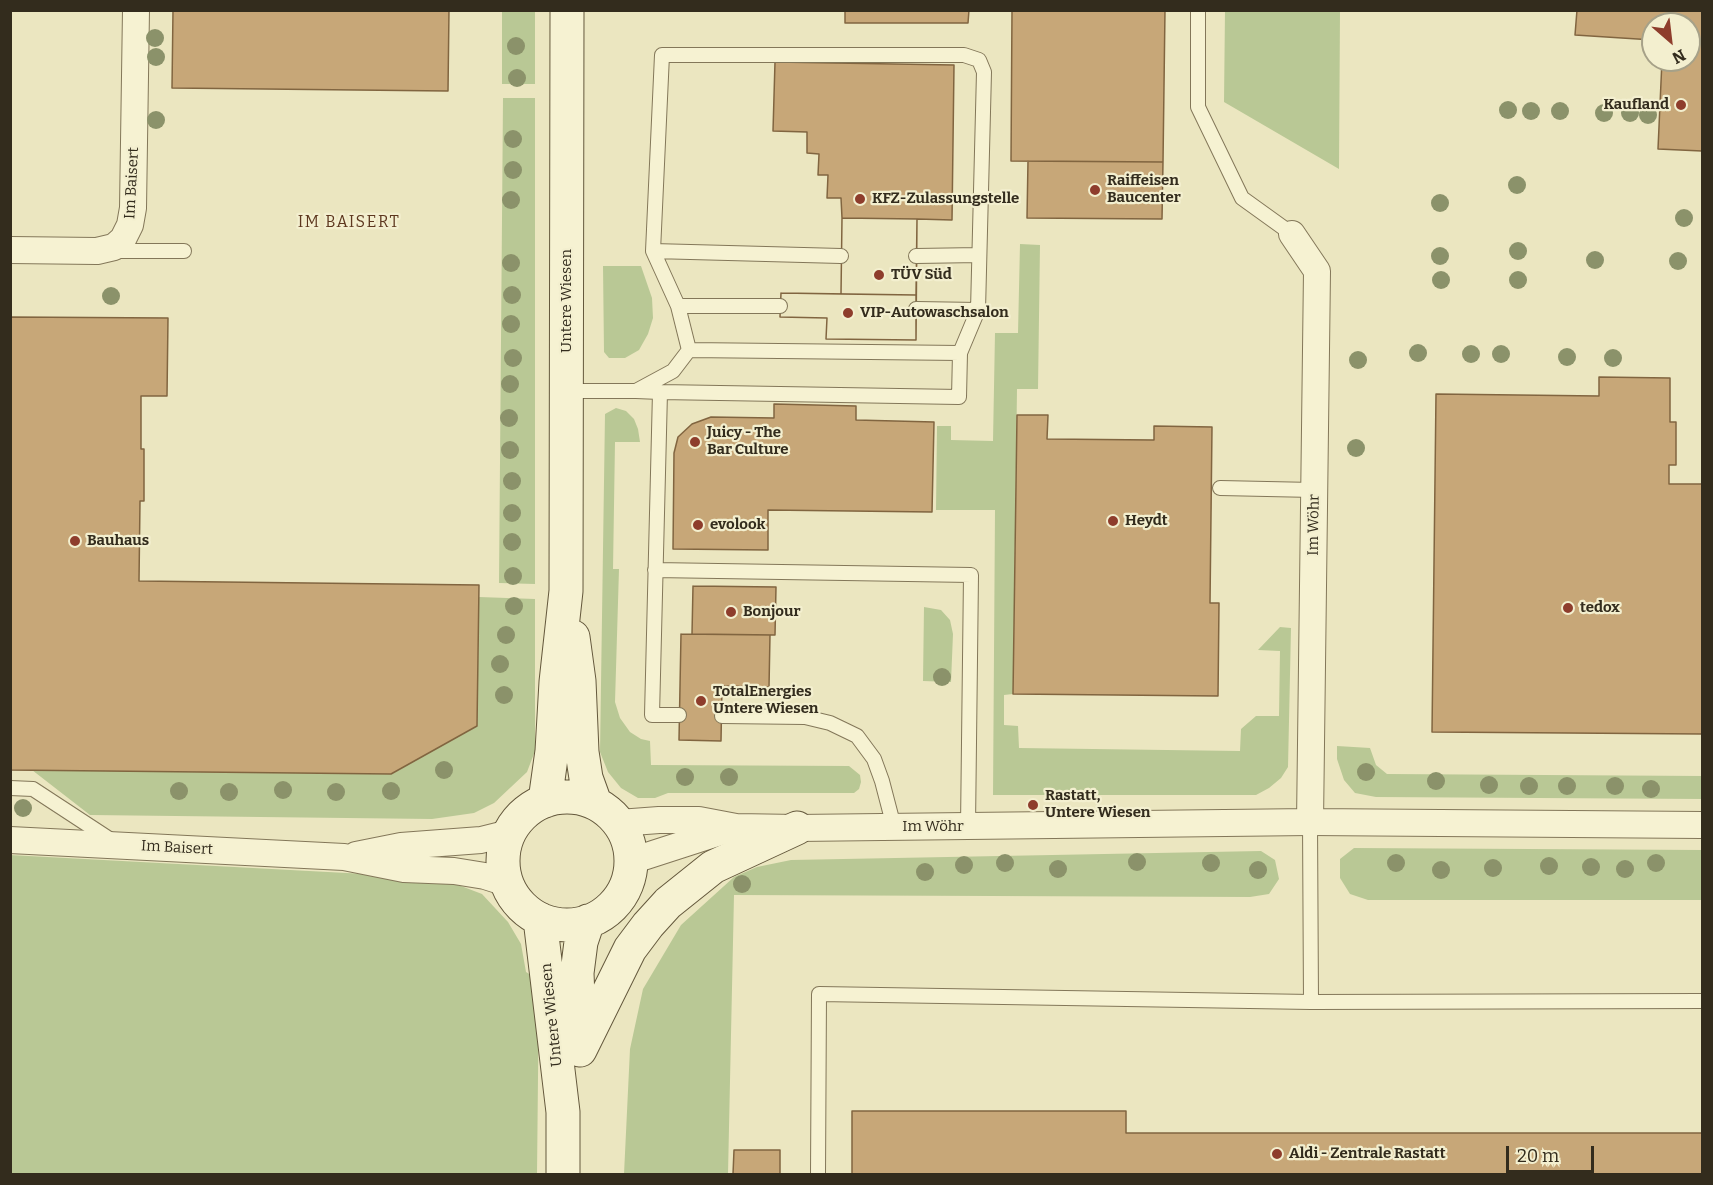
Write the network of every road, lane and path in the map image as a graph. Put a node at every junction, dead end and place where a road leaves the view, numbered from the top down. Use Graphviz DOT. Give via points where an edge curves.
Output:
graph roads {
  1 [pos="136,10"];
  2 [pos="567,10"];
  3 [pos="1198,10"];
  4 [pos="1292,234"];
  5 [pos="10,250"];
  6 [pos="97,250"];
  7 [pos="184,251"];
  8 [pos="653,252"];
  9 [pos="979,255"];
  10 [pos="841,256"];
  11 [pos="916,256"];
  12 [pos="678,306"];
  13 [pos="780,306"];
  14 [pos="916,309"];
  15 [pos="978,310"];
  16 [pos="689,350"];
  17 [pos="960,352"];
  18 [pos="567,391"];
  19 [pos="636,391"];
  20 [pos="660,392"];
  21 [pos="1220,488"];
  22 [pos="1314,490"];
  23 [pos="655,570"];
  24 [pos="566,591"];
  25 [pos="679,715"];
  26 [pos="722,716"];
  27 [pos="10,788"];
  28 [pos="545,801"];
  29 [pos="607,813"];
  30 [pos="1310,822"];
  31 [pos="1702,825"];
  32 [pos="968,826"];
  33 [pos="736,827"];
  34 [pos="894,827"];
  35 [pos="797,828"];
  36 [pos="509,833"];
  37 [pos="10,840"];
  38 [pos="118,845"];
  39 [pos="344,857"];
  40 [pos="631,861"];
  41 [pos="507,883"];
  42 [pos="540,919"];
  43 [pos="588,921"];
  44 [pos="1702,1001"];
  45 [pos="1311,1002"];
  46 [pos="580,1050"];
  47 [pos="563,1112"];
  48 [pos="563,1174"];
  49 [pos="818,1174"];
  1 -- 6 [label="street, Im Baisert" via="130,225 114,247"];
  2 -- 18 [label="street, Untere Wiesen"];
  3 -- 4 [label="lane" via="1198,107 1242,198"];
  4 -- 22 [label="street, Im Wöhr" via="1317,270"];
  5 -- 6 [label="street, Im Baisert"];
  6 -- 7 [label="lane"];
  8 -- 9 [label="lane" via="662,55 964,55 979,60 984,72"];
  8 -- 10 [label="lane"];
  8 -- 12 [label="lane"];
  9 -- 11 [label="lane"];
  9 -- 15 [label="lane"];
  12 -- 13 [label="lane"];
  12 -- 16 [label="lane"];
  14 -- 15 [label="lane"];
  15 -- 17 [label="lane"];
  16 -- 17 [label="lane"];
  16 -- 19 [label="lane" via="673,371"];
  17 -- 20 [label="lane" via="959,397"];
  18 -- 19 [label="lane"];
  18 -- 24 [label="street, Untere Wiesen"];
  19 -- 20 [label="lane"];
  20 -- 23 [label="lane"];
  21 -- 22 [label="lane"];
  22 -- 30 [label="street, Im Wöhr"];
  23 -- 25 [label="lane" via="652,715"];
  23 -- 32 [label="lane" via="971,575"];
  24 -- 28 [label="street, Untere Wiesen"];
  24 -- 29 [label="street, Untere Wiesen" via="579,681 586,778"];
  26 -- 34 [label="lane" via="805,717 857,736 874,759"];
  27 -- 38 [label="lane" via="33,789"];
  28 -- 29 [label="street" via="583,798"];
  28 -- 36 [label="street" via="524,813"];
  29 -- 33 [label="street, Im Wöhr"];
  29 -- 40 [label="street, Untere Wiesen" via="630,847"];
  30 -- 31 [label="street, Im Wöhr"];
  30 -- 32 [label="street, Im Wöhr"];
  30 -- 45 [label="lane"];
  32 -- 34 [label="street, Im Wöhr"];
  33 -- 35 [label="street, Im Wöhr"];
  33 -- 40 [label="street, Im Wöhr"];
  34 -- 35 [label="street, Im Wöhr"];
  35 -- 46 [label="street" via="713,867 661,911 630,949"];
  36 -- 39 [label="street, Im Baisert"];
  36 -- 41 [label="street" via="503,858"];
  37 -- 38 [label="street, Im Baisert"];
  38 -- 39 [label="street, Im Baisert"];
  39 -- 41 [label="street, Im Baisert" via="404,869 454,871"];
  40 -- 43 [label="street" via="626,884 614,904"];
  41 -- 42 [label="street" via="514,898"];
  42 -- 43 [label="street" via="572,925"];
  42 -- 47 [label="street, Untere Wiesen"];
  43 -- 46 [label="street, Untere Wiesen" via="577,973"];
  44 -- 45 [label="lane"];
  45 -- 49 [label="lane" via="819,994"];
  46 -- 47 [label="street, Untere Wiesen"];
  47 -- 48 [label="street, Untere Wiesen"];
}
